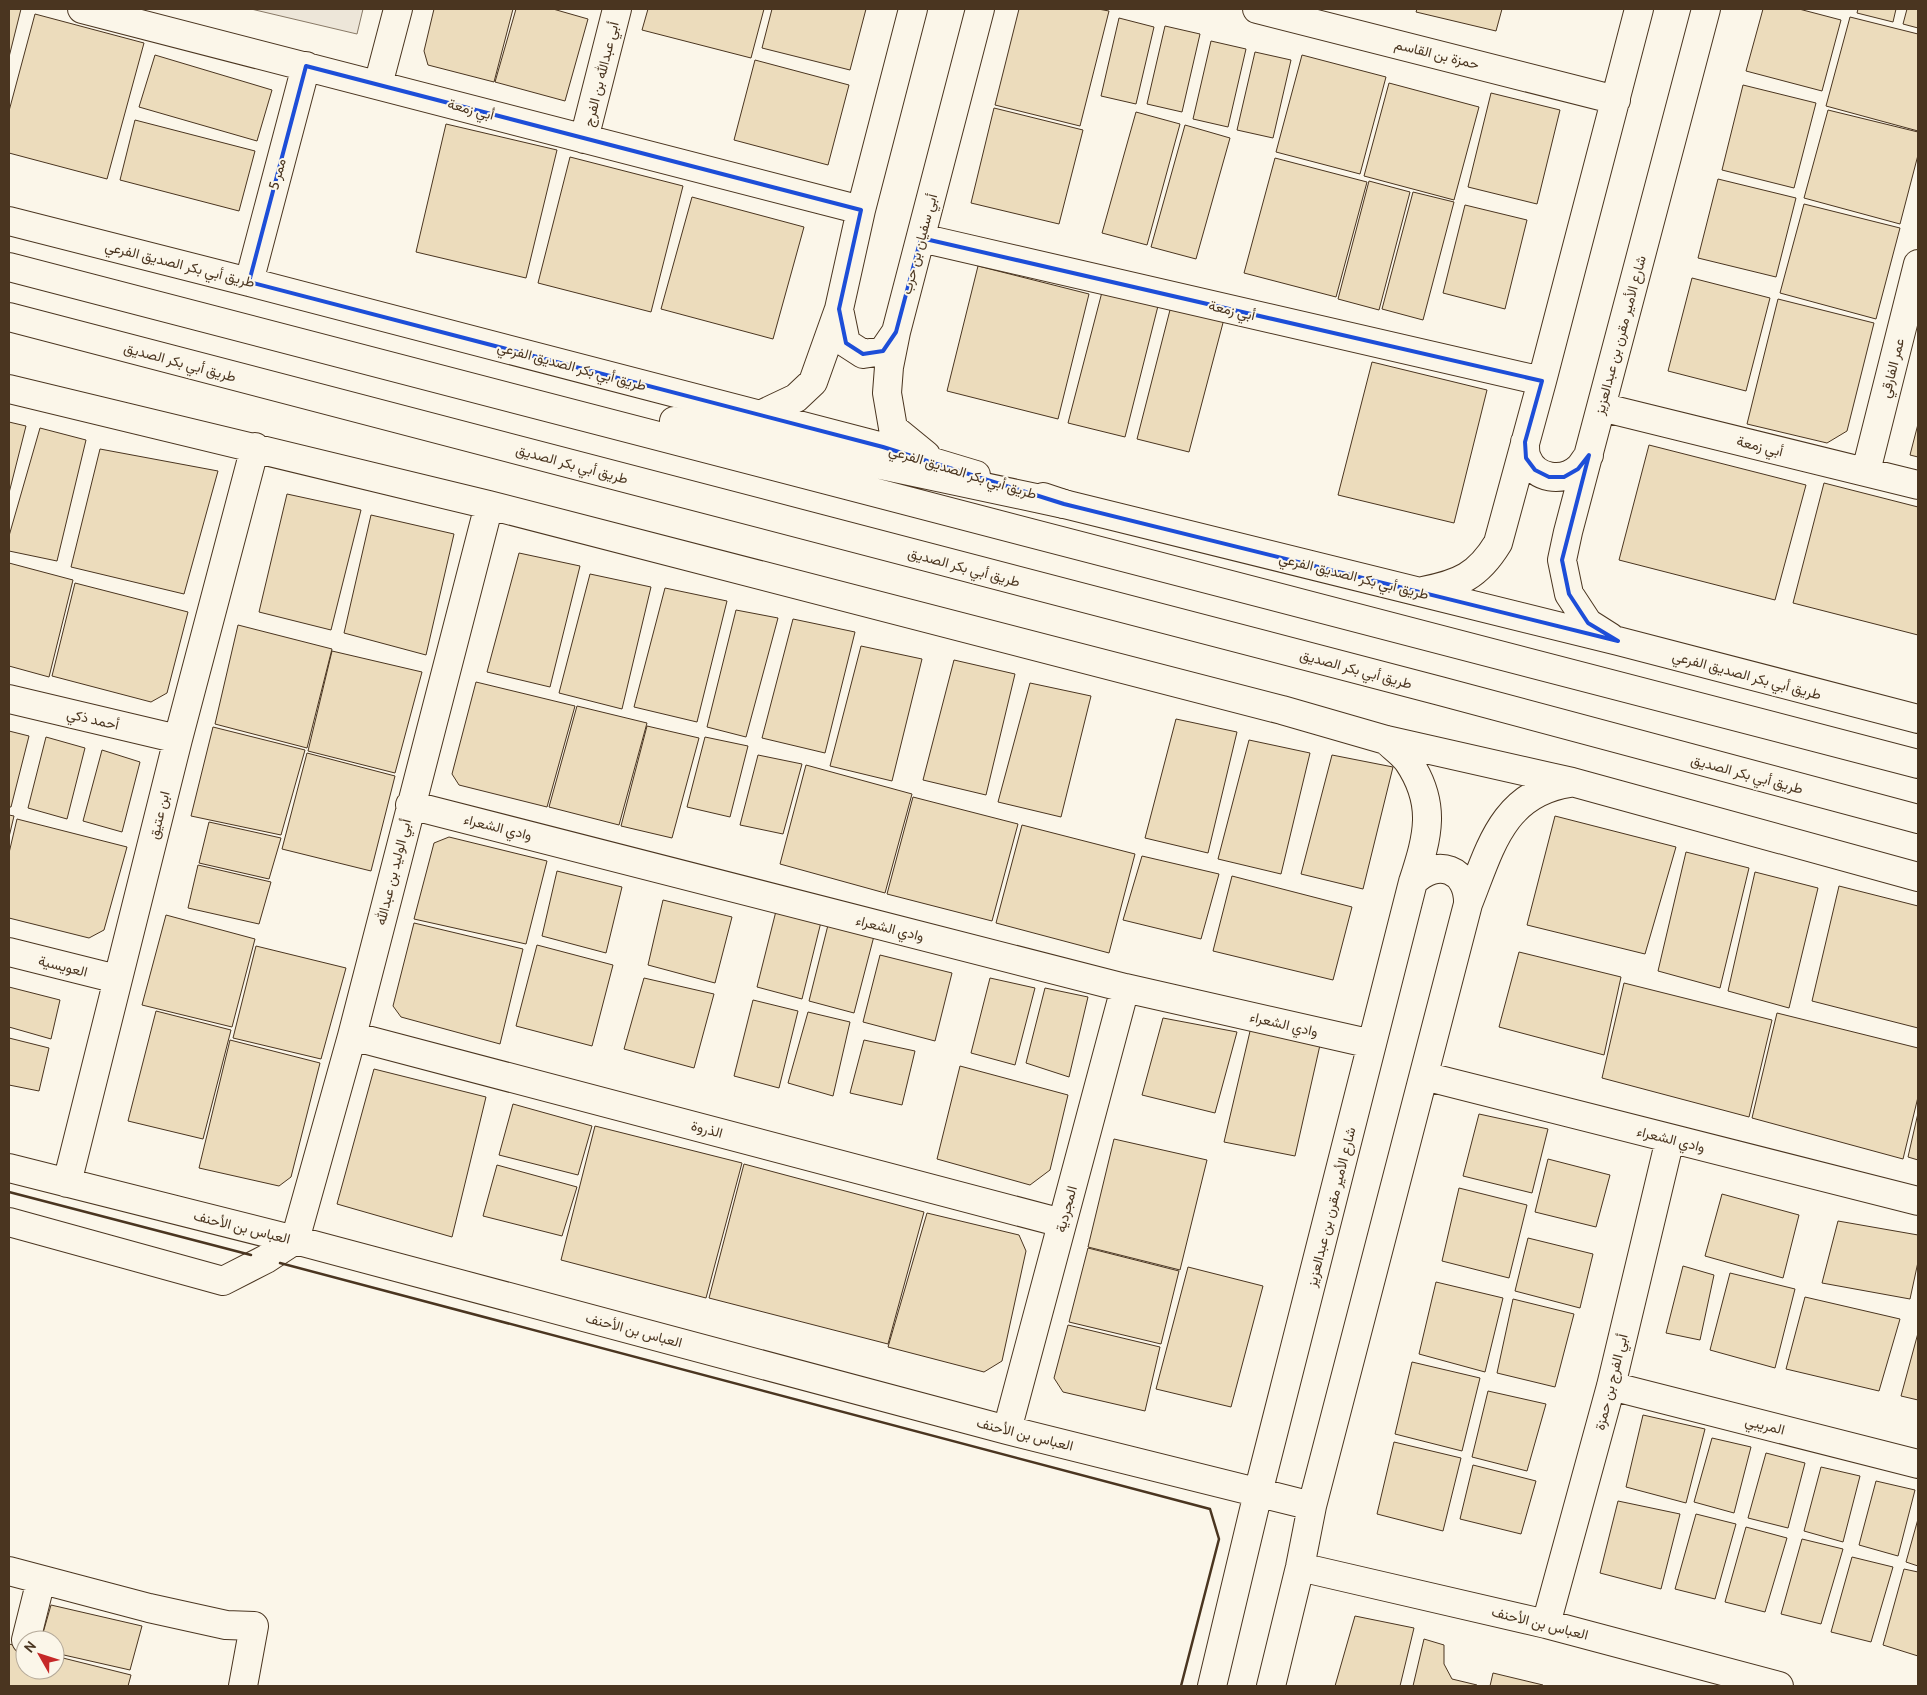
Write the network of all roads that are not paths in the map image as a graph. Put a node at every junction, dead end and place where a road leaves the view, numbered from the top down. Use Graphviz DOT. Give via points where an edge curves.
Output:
graph roads {
  1 [pos="82,9"];
  2 [pos="398,9"];
  3 [pos="617,9"];
  4 [pos="913,9"];
  5 [pos="980,9"];
  6 [pos="1258,9"];
  7 [pos="1639,9"];
  8 [pos="1706,9"];
  9 [pos="114,13"];
  10 [pos="1312,15"];
  11 [pos="306,66"];
  12 [pos="378,86"];
  13 [pos="1616,100"];
  14 [pos="584,139"];
  15 [pos="861,210"];
  16 [pos="9,221"];
  17 [pos="921,238"];
  18 [pos="1918,264"];
  19 [pos="9,267"];
  20 [pos="249,282"];
  21 [pos="839,309"];
  22 [pos="9,317"];
  23 [pos="896,332"];
  24 [pos="296,341"];
  25 [pos="1542,381"];
  26 [pos="9,389"];
  27 [pos="1602,407"];
  28 [pos="760,415"];
  29 [pos="1525,442"];
  30 [pos="254,447"];
  31 [pos="1589,455"];
  32 [pos="935,462"];
  33 [pos="1866,471"];
  34 [pos="1918,485"];
  35 [pos="1064,504"];
  36 [pos="490,505"];
  37 [pos="1419,592"];
  38 [pos="1618,642"];
  39 [pos="9,699"];
  40 [pos="1918,719"];
  41 [pos="178,739"];
  42 [pos="1386,740"];
  43 [pos="1918,764"];
  44 [pos="1572,782"];
  45 [pos="410,805"];
  46 [pos="1918,819"];
  47 [pos="1918,877"];
  48 [pos="1413,882"];
  49 [pos="1468,904"];
  50 [pos="9,952"];
  51 [pos="117,980"];
  52 [pos="1125,988"];
  53 [pos="352,1036"];
  54 [pos="1372,1044"];
  55 [pos="1424,1076"];
  56 [pos="1670,1138"];
  57 [pos="9,1168"];
  58 [pos="67,1183"];
  59 [pos="1918,1201"];
  60 [pos="9,1222"];
  61 [pos="1062,1223"];
  62 [pos="295,1240"];
  63 [pos="1611,1386"];
  64 [pos="1007,1430"];
  65 [pos="1918,1464"];
  66 [pos="1258,1493"];
  67 [pos="1312,1506"];
  68 [pos="1300,1567"];
  69 [pos="9,1571"];
  70 [pos="42,1580"];
  71 [pos="1546,1624"];
  72 [pos="28,1630"];
  73 [pos="243,1686"];
  74 [pos="1212,1686"];
  75 [pos="1271,1686"];
  76 [pos="1779,1686"];
  1 -- 9 [label="street, أبي زمعة"];
  2 -- 12 [label="street"];
  3 -- 14 [label="street, أبي عبدالله بن الفرج"];
  4 -- 15 [label="street"];
  5 -- 17 [label="street, أبي سفيان بن حرب"];
  6 -- 10 [label="street, حمزة بن القاسم"];
  7 -- 13 [label="street"];
  8 -- 27 [label="street, شارع الأمير مقرن بن عبدالعزيز"];
  9 -- 11 [label="street, أبي زمعة"];
  10 -- 13 [label="street, حمزة بن القاسم"];
  11 -- 12 [label="street, أبي زمعة"];
  11 -- 20 [label="street, ممر 5"];
  12 -- 14 [label="street, أبي زمعة"];
  13 -- 25 [label="street"];
  14 -- 15 [label="street, أبي زمعة"];
  15 -- 21 [label="street"];
  16 -- 20 [label="street, طريق أبي بكر الصديق الفرعي"];
  17 -- 23 [label="street, أبي سفيان بن حرب"];
  17 -- 25 [label="street, أبي زمعة"];
  18 -- 33 [label="street, عمر الفارقي"];
  19 -- 24 [label="street"];
  20 -- 28 [label="street, طريق أبي بكر الصديق الفرعي"];
  21 -- 23 [label="street" via="846,343 863,354 883,351"];
  21 -- 28 [label="street" via="812,382 796,398"];
  22 -- 46 [label="street, طريق أبي بكر الصديق"];
  23 -- 32 [label="street, أبي سفيان بن حرب" via="887,393 893,428"];
  24 -- 35 [label="street"];
  24 -- 43 [label="street"];
  25 -- 29 [label="street"];
  26 -- 30 [label="street"];
  27 -- 31 [label="street, شارع الأمير مقرن بن عبدالعزيز"];
  27 -- 33 [label="street, أبي زمعة"];
  28 -- 32 [label="street, طريق أبي بكر الصديق الفرعي"];
  29 -- 31 [label="street" via="1526,458 1535,470 1549,477 1564,477 1578,469"];
  29 -- 37 [label="street" via="1498,543 1488,560 1457,583"];
  30 -- 36 [label="street"];
  30 -- 41 [label="street, ابن عتيق"];
  31 -- 38 [label="street, شارع الأمير مقرن بن عبدالعزيز" via="1562,560 1569,594 1588,623"];
  32 -- 35 [label="street, طريق أبي بكر الصديق الفرعي"];
  33 -- 34 [label="street, أبي زمعة"];
  35 -- 37 [label="street, طريق أبي بكر الصديق الفرعي"];
  36 -- 42 [label="street" via="1282,710"];
  36 -- 45 [label="street, أبي الوليد بن عبدالله"];
  37 -- 38 [label="street, طريق أبي بكر الصديق الفرعي"];
  38 -- 40 [label="street, طريق أبي بكر الصديق الفرعي"];
  39 -- 41 [label="street, أحمد ذكي"];
  41 -- 51 [label="street, ابن عتيق"];
  42 -- 44 [label="street"];
  42 -- 48 [label="street, شارع الأمير مقرن بن عبدالعزيز" via="1407,760 1421,785 1427,809 1427,834"];
  44 -- 47 [label="street"];
  44 -- 49 [label="street" via="1538,792 1510,813 1500,827"];
  45 -- 52 [label="street, وادي الشعراء"];
  45 -- 53 [label="street, أبي الوليد بن عبدالله"];
  48 -- 49 [label="street" via="1429,870 1450,870 1465,884"];
  48 -- 54 [label="street, شارع الأمير مقرن بن عبدالعزيز"];
  49 -- 55 [label="street"];
  50 -- 51 [label="street, العويسية"];
  51 -- 58 [label="street, ابن عتيق"];
  52 -- 54 [label="street, وادي الشعراء"];
  52 -- 61 [label="street, المجردية"];
  53 -- 61 [label="street, الذروة"];
  53 -- 62 [label="street, أبي الوليد بن عبدالله"];
  54 -- 66 [label="street, شارع الأمير مقرن بن عبدالعزيز"];
  55 -- 56 [label="street, وادي الشعراء"];
  55 -- 67 [label="street"];
  56 -- 59 [label="street, وادي الشعراء"];
  56 -- 63 [label="street, أبي الفرج بن حمزة"];
  57 -- 58 [label="street, العباس بن الأحنف"];
  58 -- 62 [label="street, العباس بن الأحنف"];
  60 -- 62 [label="street" via="223,1281"];
  61 -- 64 [label="street, المجردية"];
  62 -- 64 [label="street, العباس بن الأحنف"];
  63 -- 65 [label="street, المريبي"];
  63 -- 71 [label="street, أبي الفرج بن حمزة"];
  64 -- 66 [label="street, العباس بن الأحنف"];
  66 -- 67 [label="street, العباس بن الأحنف"];
  66 -- 74 [label="street, شارع الأمير مقرن بن عبدالعزيز"];
  67 -- 68 [label="street"];
  68 -- 71 [label="street, العباس بن الأحنف"];
  68 -- 75 [label="street"];
  69 -- 70 [label="street"];
  70 -- 72 [label="street"];
  70 -- 73 [label="street" via="226,1625 254,1626"];
  71 -- 76 [label="street, العباس بن الأحنف"];
}
